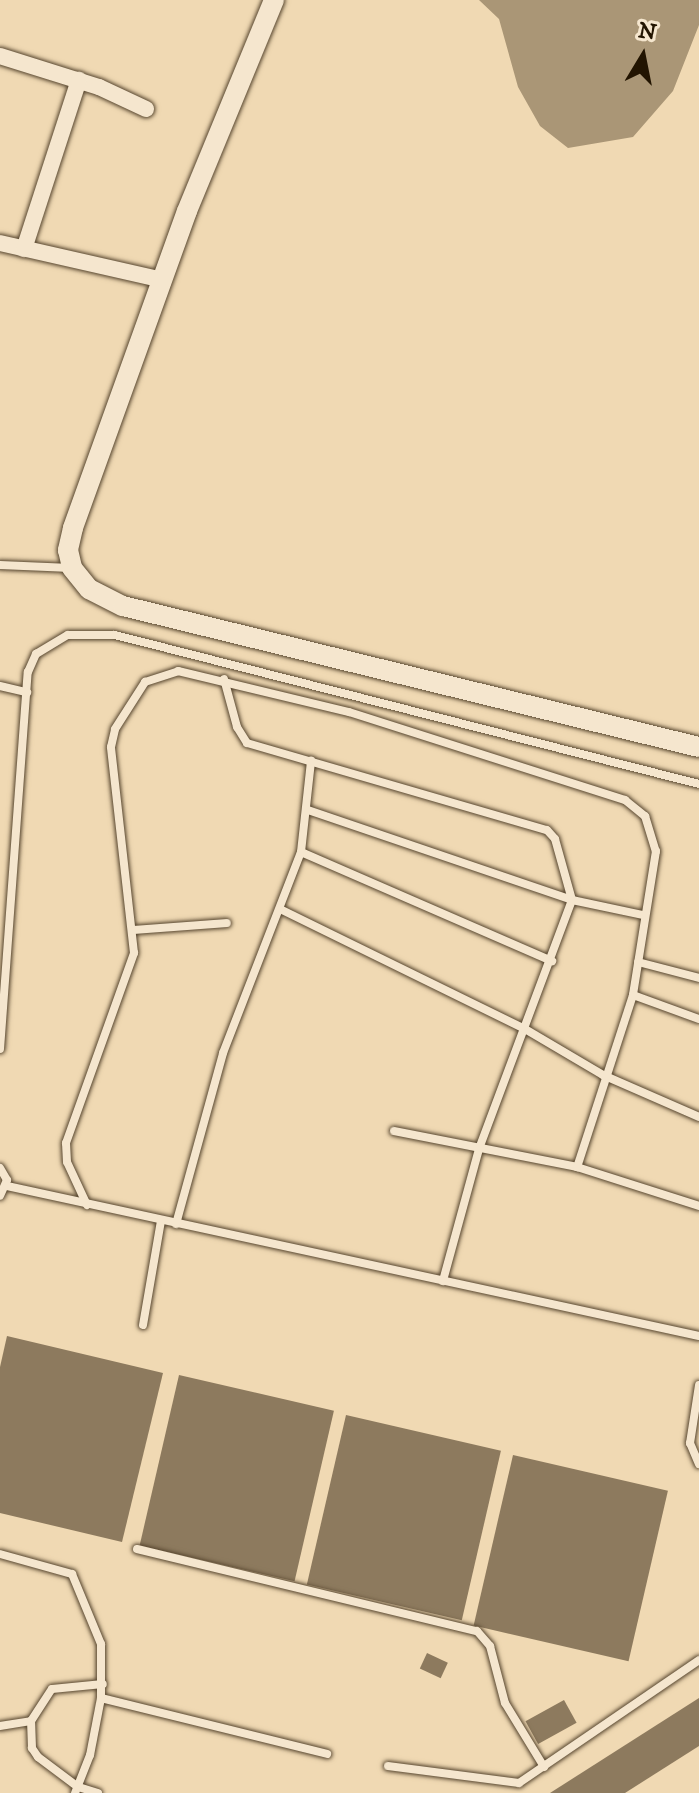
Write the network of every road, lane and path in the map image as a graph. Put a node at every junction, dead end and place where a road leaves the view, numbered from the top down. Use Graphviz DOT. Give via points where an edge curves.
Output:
graph roads {
  1 [pos="274,0"];
  2 [pos="0,56"];
  3 [pos="79,80"];
  4 [pos="146,109"];
  5 [pos="0,243"];
  6 [pos="24,249"];
  7 [pos="163,280"];
  8 [pos="0,565"];
  9 [pos="72,568"];
  10 [pos="224,679"];
  11 [pos="0,686"];
  12 [pos="27,692"];
  13 [pos="699,747"];
  14 [pos="311,761"];
  15 [pos="699,784"];
  16 [pos="308,810"];
  17 [pos="301,852"];
  18 [pos="572,900"];
  19 [pos="280,909"];
  20 [pos="643,915"];
  21 [pos="227,923"];
  22 [pos="134,930"];
  23 [pos="552,961"];
  24 [pos="638,962"];
  25 [pos="699,978"];
  26 [pos="633,995"];
  27 [pos="699,1019"];
  28 [pos="525,1029"];
  29 [pos="0,1049"];
  30 [pos="603,1075"];
  31 [pos="699,1117"];
  32 [pos="394,1131"];
  33 [pos="479,1149"];
  34 [pos="577,1167"];
  35 [pos="0,1168"];
  36 [pos="7,1186"];
  37 [pos="0,1196"];
  38 [pos="87,1205"];
  39 [pos="699,1206"];
  40 [pos="161,1221"];
  41 [pos="176,1224"];
  42 [pos="443,1281"];
  43 [pos="143,1325"];
  44 [pos="699,1336"];
  45 [pos="699,1385"];
  46 [pos="699,1464"];
  47 [pos="137,1549"];
  48 [pos="0,1554"];
  49 [pos="699,1660"];
  50 [pos="103,1684"];
  51 [pos="101,1698"];
  52 [pos="31,1721"];
  53 [pos="0,1726"];
  54 [pos="327,1754"];
  55 [pos="388,1766"];
  56 [pos="544,1767"];
  57 [pos="519,1783"];
  58 [pos="76,1790"];
  59 [pos="98,1793"];
  60 [pos="522,1793"];
  1 -- 7 [label="street"];
  2 -- 3 [label="street"];
  3 -- 4 [label="street"];
  3 -- 6 [label="street"];
  5 -- 6 [label="street"];
  6 -- 7 [label="street"];
  7 -- 9 [label="street" via="73,528 68,550"];
  8 -- 9 [label="lane"];
  9 -- 13 [label="street" via="89,589 123,606"];
  10 -- 14 [label="lane" via="247,743"];
  10 -- 20 [label="lane" via="349,712 625,800 645,816 656,838"];
  10 -- 22 [label="lane" via="178,671 154,676 115,729 113,765"];
  11 -- 12 [label="lane"];
  12 -- 15 [label="lane" via="36,654 52,643 92,632 115,635"];
  12 -- 29 [label="lane"];
  14 -- 16 [label="lane"];
  14 -- 18 [label="lane" via="547,830 555,839"];
  16 -- 17 [label="lane"];
  16 -- 18 [label="lane"];
  17 -- 19 [label="lane"];
  17 -- 23 [label="lane"];
  18 -- 20 [label="lane"];
  18 -- 23 [label="lane"];
  19 -- 28 [label="lane"];
  19 -- 41 [label="lane" via="223,1053"];
  20 -- 24 [label="lane"];
  21 -- 22 [label="lane"];
  22 -- 38 [label="lane" via="125,988 66,1143 67,1162"];
  23 -- 28 [label="lane"];
  24 -- 25 [label="lane"];
  24 -- 26 [label="lane"];
  26 -- 27 [label="lane"];
  26 -- 30 [label="lane"];
  28 -- 30 [label="lane"];
  28 -- 33 [label="lane"];
  30 -- 31 [label="lane"];
  30 -- 34 [label="lane"];
  32 -- 33 [label="lane"];
  33 -- 34 [label="lane"];
  33 -- 42 [label="lane"];
  34 -- 39 [label="lane"];
  35 -- 36 [label="lane"];
  36 -- 37 [label="lane"];
  36 -- 38 [label="lane"];
  38 -- 40 [label="lane"];
  40 -- 41 [label="lane"];
  40 -- 43 [label="lane"];
  41 -- 42 [label="lane"];
  42 -- 44 [label="lane"];
  45 -- 46 [label="lane" via="690,1443"];
  47 -- 56 [label="lane" via="477,1631 490,1646 505,1703"];
  48 -- 50 [label="lane" via="65,1570 79,1583 101,1644"];
  49 -- 56 [label="lane"];
  50 -- 51 [label="lane"];
  50 -- 52 [label="lane" via="52,1689"];
  51 -- 54 [label="lane"];
  51 -- 58 [label="lane"];
  52 -- 53 [label="lane"];
  52 -- 58 [label="lane" via="32,1748"];
  55 -- 57 [label="lane"];
  56 -- 57 [label="lane"];
  57 -- 60 [label="lane"];
  58 -- 59 [label="lane"];
}
